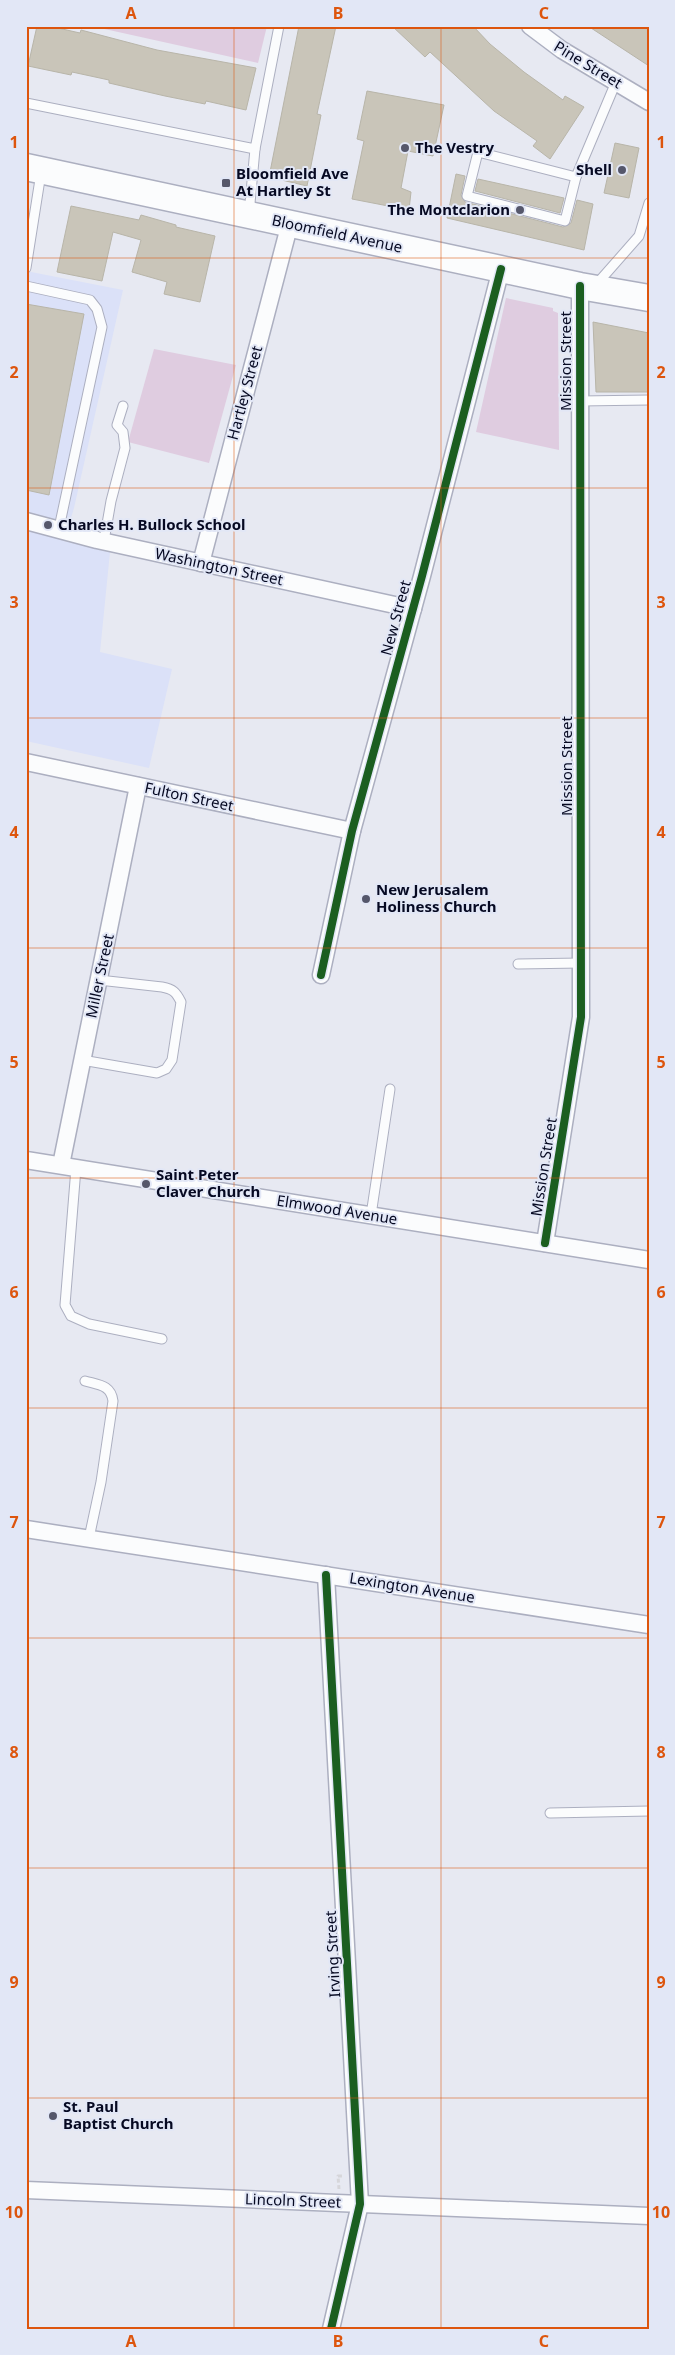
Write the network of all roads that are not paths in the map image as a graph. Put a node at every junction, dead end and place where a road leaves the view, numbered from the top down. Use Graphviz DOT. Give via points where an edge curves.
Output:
graph roads {
  1 [pos="279,26"];
  2 [pos="530,26"];
  3 [pos="616,82"];
  4 [pos="649,102"];
  5 [pos="26,103"];
  6 [pos="256,149"];
  7 [pos="34,169"];
  8 [pos="576,177"];
  9 [pos="649,203"];
  10 [pos="249,215"];
  11 [pos="290,224"];
  12 [pos="26,268"];
  13 [pos="501,269"];
  14 [pos="26,286"];
  15 [pos="587,287"];
  16 [pos="649,298"];
  17 [pos="649,400"];
  18 [pos="580,401"];
  19 [pos="123,406"];
  20 [pos="26,521"];
  21 [pos="59,528"];
  22 [pos="104,541"];
  23 [pos="201,562"];
  24 [pos="413,608"];
  25 [pos="26,762"];
  26 [pos="138,786"];
  27 [pos="352,831"];
  28 [pos="581,963"];
  29 [pos="518,964"];
  30 [pos="321,975"];
  31 [pos="99,980"];
  32 [pos="82,1060"];
  33 [pos="390,1089"];
  34 [pos="26,1160"];
  35 [pos="68,1166"];
  36 [pos="371,1215"];
  37 [pos="546,1243"];
  38 [pos="649,1260"];
  39 [pos="162,1339"];
  40 [pos="85,1381"];
  41 [pos="26,1529"];
  42 [pos="89,1538"];
  43 [pos="326,1575"];
  44 [pos="649,1625"];
  45 [pos="649,1811"];
  46 [pos="550,1813"];
  47 [pos="26,2190"];
  48 [pos="360,2204"];
  49 [pos="649,2216"];
  50 [pos="332,2329"];
  1 -- 6 [label="lane"];
  2 -- 3 [label="street, Pine Street" via="562,50"];
  3 -- 4 [label="street, Pine Street"];
  3 -- 8 [label="lane"];
  5 -- 6 [label="lane"];
  6 -- 10 [label="lane"];
  7 -- 10 [label="main road, Bloomfield Avenue"];
  7 -- 12 [label="lane"];
  8 -- 8 [label="lane" via="565,221 467,196 478,152"];
  9 -- 15 [label="lane" via="639,236"];
  10 -- 11 [label="main road, Bloomfield Avenue"];
  11 -- 13 [label="main road, Bloomfield Avenue"];
  11 -- 23 [label="street, Hartley Street"];
  13 -- 15 [label="main road, Bloomfield Avenue"];
  13 -- 24 [label="street, New Street"];
  14 -- 21 [label="lane" via="90,300 97,309 102,327"];
  15 -- 16 [label="main road, Bloomfield Avenue"];
  15 -- 18 [label="street, Mission Street"];
  17 -- 18 [label="lane"];
  18 -- 28 [label="street, Mission Street"];
  19 -- 22 [label="lane" via="117,425 123,432 125,448"];
  20 -- 21 [label="street, Washington Street"];
  21 -- 22 [label="street, Washington Street"];
  22 -- 23 [label="street, Washington Street"];
  23 -- 24 [label="street, Washington Street"];
  24 -- 27 [label="street, New Street"];
  25 -- 26 [label="street, Fulton Street"];
  26 -- 27 [label="street, Fulton Street"];
  26 -- 31 [label="street, Miller Street"];
  27 -- 30 [label="street, New Street"];
  28 -- 29 [label="lane"];
  28 -- 37 [label="street, Mission Street" via="581,1017"];
  31 -- 32 [label="street, Miller Street"];
  31 -- 32 [label="lane" via="172,988 181,1002 172,1060 166,1069 157,1073"];
  32 -- 35 [label="street, Miller Street"];
  33 -- 36 [label="lane"];
  34 -- 35 [label="street, Elmwood Avenue"];
  35 -- 36 [label="street, Elmwood Avenue"];
  35 -- 39 [label="lane" via="65,1305 71,1316 89,1324"];
  36 -- 37 [label="street, Elmwood Avenue"];
  37 -- 38 [label="street, Elmwood Avenue"];
  40 -- 42 [label="lane" via="106,1387 112,1392 113,1401"];
  41 -- 42 [label="street, Lexington Avenue"];
  42 -- 43 [label="street, Lexington Avenue"];
  43 -- 44 [label="street, Lexington Avenue"];
  43 -- 48 [label="street, Irving Street"];
  45 -- 46 [label="lane"];
  47 -- 48 [label="street, Lincoln Street"];
  48 -- 49 [label="street, Lincoln Street"];
  48 -- 50 [label="street, Irving Street"];
}
